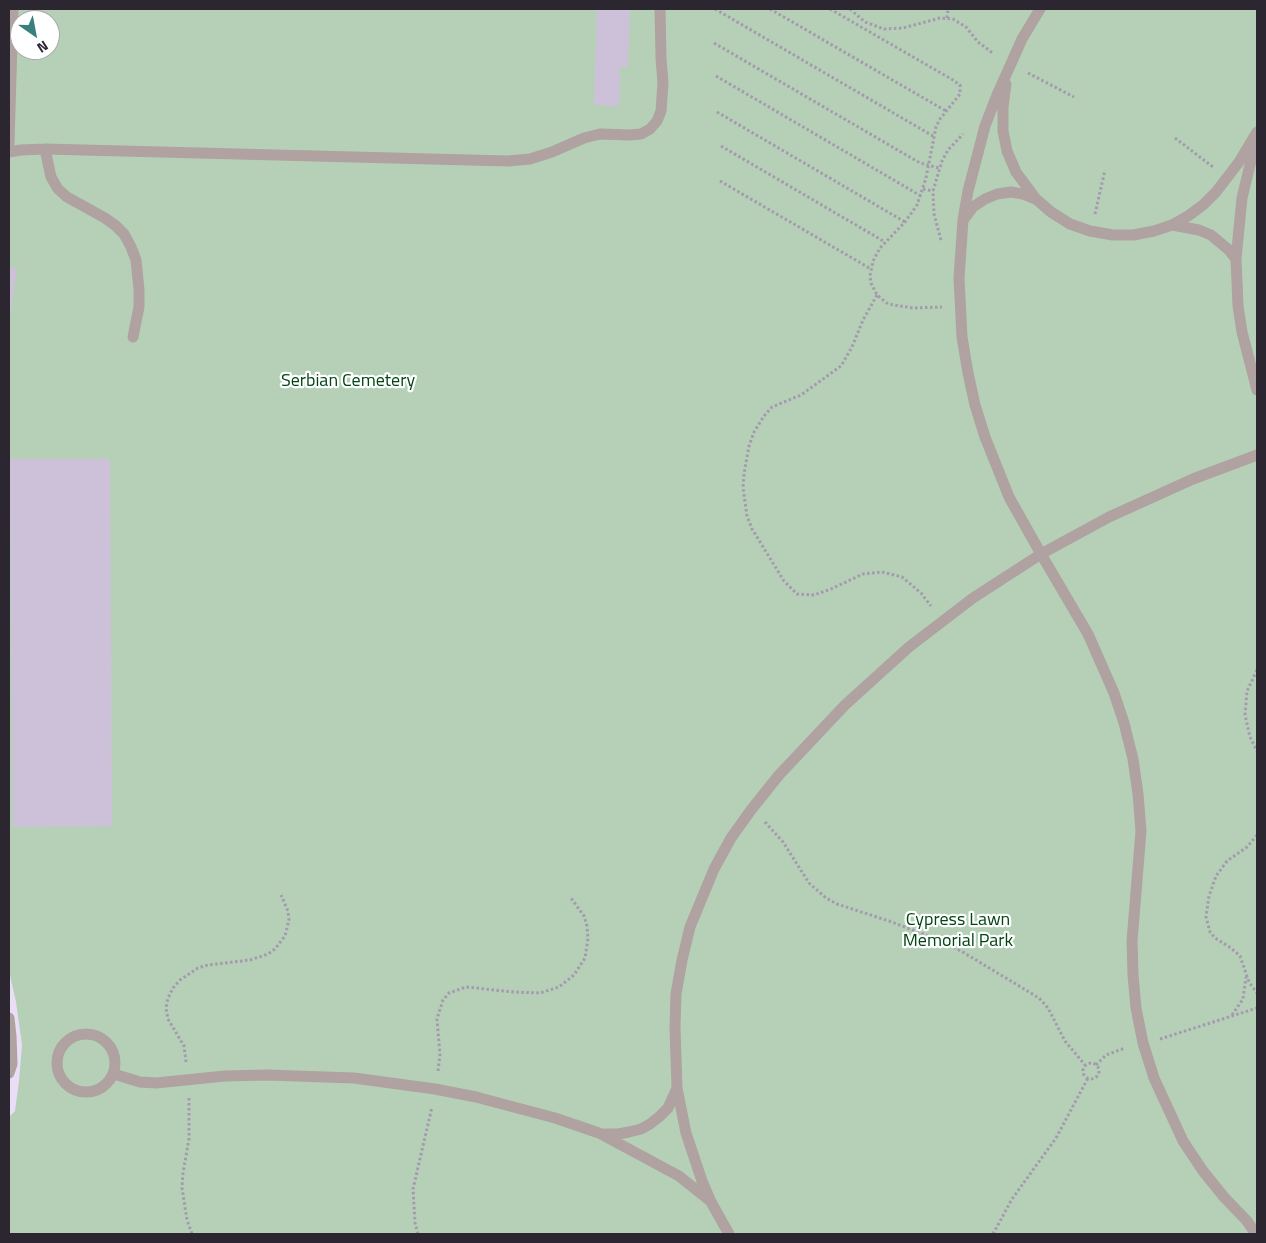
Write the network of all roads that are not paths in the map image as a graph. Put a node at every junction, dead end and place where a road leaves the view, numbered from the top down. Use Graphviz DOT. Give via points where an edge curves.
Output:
graph roads {
  1 [pos="13,9"];
  2 [pos="660,9"];
  3 [pos="1040,9"];
  4 [pos="1011,63"];
  5 [pos="1257,132"];
  6 [pos="1257,138"];
  7 [pos="9,144"];
  8 [pos="45,149"];
  9 [pos="9,152"];
  10 [pos="1036,199"];
  11 [pos="963,220"];
  12 [pos="1172,225"];
  13 [pos="1236,258"];
  14 [pos="133,337"];
  15 [pos="1257,390"];
  16 [pos="1257,455"];
  17 [pos="1041,554"];
  18 [pos="9,1018"];
  19 [pos="9,1073"];
  20 [pos="114,1074"];
  21 [pos="677,1088"];
  22 [pos="599,1133"];
  23 [pos="712,1202"];
  24 [pos="729,1234"];
  25 [pos="1256,1234"];
  1 -- 7 [label="lane"];
  2 -- 8 [label="lane" via="661,111 650,129 641,134 600,134 552,152 508,161"];
  3 -- 4 [label="lane"];
  4 -- 10 [label="lane" via="1003,107 1004,138 1016,172"];
  4 -- 11 [label="lane" via="985,126 974,162"];
  5 -- 12 [label="lane" via="1227,179 1203,205"];
  6 -- 13 [label="lane" via="1246,182"];
  8 -- 9 [label="lane"];
  8 -- 14 [label="lane" via="51,178 58,189 116,226 131,247 136,260 139,290"];
  10 -- 11 [label="lane" via="1011,192 997,194 973,207"];
  10 -- 12 [label="lane" via="1070,224 1090,232 1133,235"];
  11 -- 17 [label="lane" via="960,307 974,405 1009,498"];
  12 -- 13 [label="lane" via="1211,235"];
  13 -- 15 [label="lane" via="1242,332"];
  16 -- 17 [label="lane" via="1141,502"];
  17 -- 21 [label="lane" via="942,621 845,705 792,761 731,838 690,927 682,960 676,994"];
  17 -- 25 [label="lane" via="1102,663 1133,759 1141,831 1132,941 1133,975 1143,1043 1154,1078 1193,1156"];
  18 -- 19 [label="lane" via="12,1064"];
  20 -- 20 [label="lane" via="115,1055 104,1039 85,1033 67,1041 61,1048 57,1068 66,1085 75,1090 93,1092 109,1082"];
  20 -- 22 [label="lane" via="156,1083 242,1076 354,1078 435,1089 513,1106"];
  21 -- 22 [label="lane" via="668,1108 641,1129 618,1134"];
  21 -- 23 [label="lane" via="693,1158"];
  22 -- 23 [label="lane" via="679,1176"];
  23 -- 24 [label="lane"];
}
